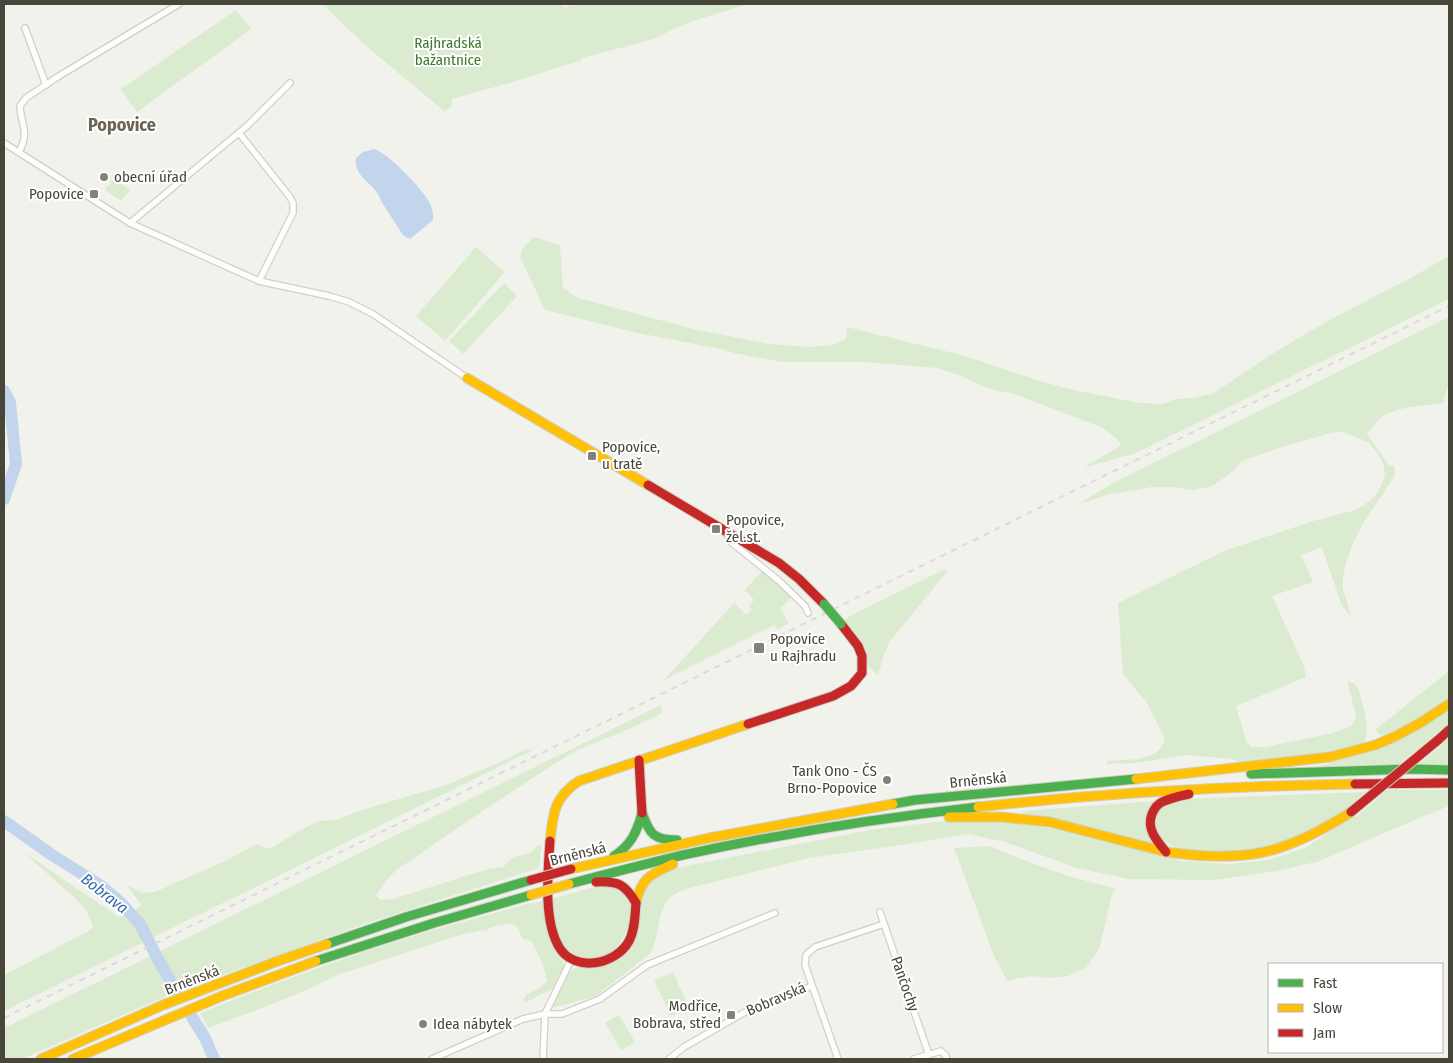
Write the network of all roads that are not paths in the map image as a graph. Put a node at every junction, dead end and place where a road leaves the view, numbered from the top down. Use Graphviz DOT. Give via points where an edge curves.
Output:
graph roads {
  1 [pos="179,4"];
  2 [pos="25,28"];
  3 [pos="290,83"];
  4 [pos="46,86"];
  5 [pos="239,133"];
  6 [pos="4,142"];
  7 [pos="19,152"];
  8 [pos="130,223"];
  9 [pos="259,281"];
  10 [pos="467,378"];
  11 [pos="730,533"];
  12 [pos="808,613"];
  13 [pos="1449,704"];
  14 [pos="1449,730"];
  15 [pos="639,760"];
  16 [pos="1449,770"];
  17 [pos="1148,778"];
  18 [pos="1449,783"];
  19 [pos="1211,788"];
  20 [pos="642,814"];
  21 [pos="898,818"];
  22 [pos="709,838"];
  23 [pos="698,852"];
  24 [pos="1166,852"];
  25 [pos="607,861"];
  26 [pos="569,884"];
  27 [pos="636,904"];
  28 [pos="880,912"];
  29 [pos="775,913"];
  30 [pos="884,924"];
  31 [pos="571,960"];
  32 [pos="812,986"];
  33 [pos="545,1014"];
  34 [pos="929,1055"];
  35 [pos="41,1059"];
  36 [pos="73,1059"];
  37 [pos="432,1059"];
  38 [pos="543,1059"];
  39 [pos="670,1059"];
  40 [pos="838,1059"];
  41 [pos="914,1059"];
  42 [pos="947,1059"];
  1 -- 4 [label="street"];
  2 -- 4 [label="street"];
  3 -- 5 [label="street"];
  4 -- 7 [label="street" via="26,98 20,106 25,132"];
  5 -- 8 [label="street"];
  5 -- 9 [label="street" via="293,204 290,219"];
  6 -- 7 [label="street"];
  7 -- 8 [label="street"];
  8 -- 9 [label="street"];
  9 -- 10 [label="street" via="359,306"];
  10 -- 11 [label="main road"];
  11 -- 12 [label="street" via="731,542 778,580"];
  11 -- 15 [label="main road, bridge" via="799,578 824,604 858,646 862,673 851,686 833,696"];
  13 -- 17 [label="main road" via="1394,737 1352,752 1307,761"];
  14 -- 24 [label="main road, bridge" via="1351,812 1303,840 1274,851 1225,858"];
  15 -- 20 [label="main road"];
  15 -- 31 [label="main road" via="578,782 562,795 556,805 549,865 550,920 555,942"];
  16 -- 17 [label="main road"];
  17 -- 22 [label="main road, Brněnská" via="915,800"];
  18 -- 19 [label="main road"];
  19 -- 21 [label="main road" via="1055,798"];
  19 -- 24 [label="main road" via="1164,802 1153,811 1150,828"];
  20 -- 22 [label="main road" via="650,831 659,839"];
  20 -- 25 [label="main road" via="630,845"];
  21 -- 23 [label="main road, Brněnská"];
  21 -- 24 [label="main road" via="979,816 1050,822"];
  22 -- 25 [label="main road, Brněnská"];
  23 -- 26 [label="main road, Brněnská"];
  23 -- 27 [label="main road" via="648,876 640,888"];
  25 -- 35 [label="main road, Brněnská, bridge" via="397,920 275,962"];
  26 -- 27 [label="main road" via="616,882 627,888"];
  26 -- 36 [label="main road, Brněnská, bridge" via="411,929 274,976"];
  27 -- 31 [label="main road" via="631,934 621,951 592,962"];
  28 -- 30 [label="street, Pančochy"];
  29 -- 33 [label="street" via="647,965 600,999 562,1014"];
  30 -- 32 [label="street, Bobravská" via="816,947 806,955 805,965"];
  30 -- 34 [label="street, Pančochy"];
  31 -- 33 [label="street"];
  32 -- 39 [label="street, Bobravská" via="746,1012 684,1047"];
  32 -- 40 [label="street"];
  33 -- 37 [label="street" via="523,1019"];
  33 -- 38 [label="street"];
  34 -- 41 [label="street"];
  34 -- 42 [label="street" via="941,1051"];
}
